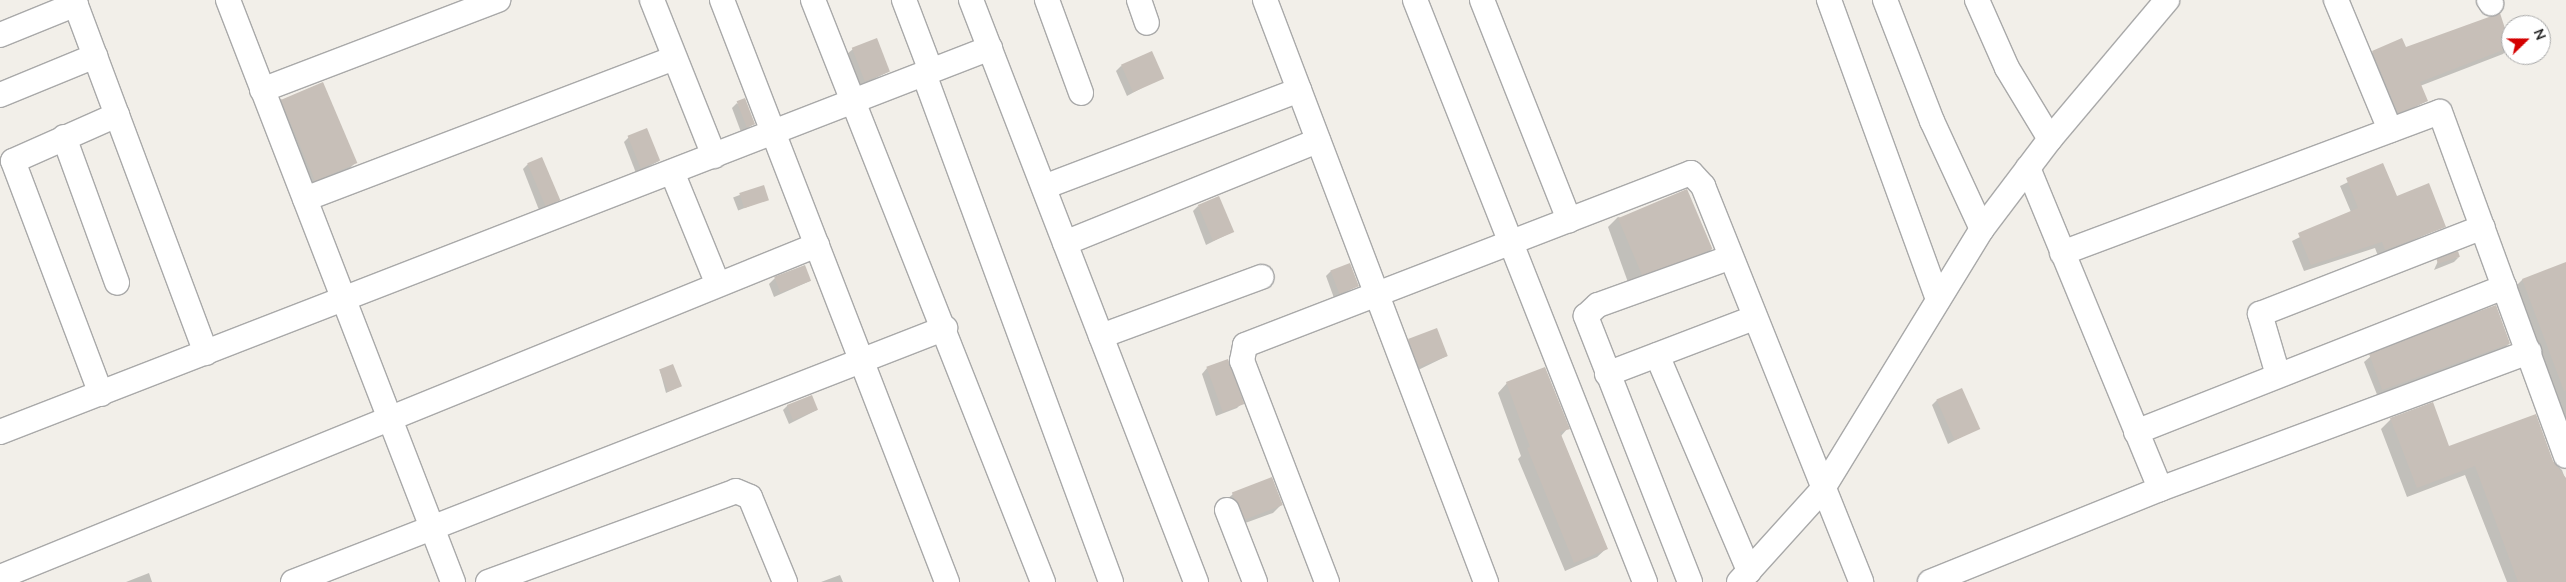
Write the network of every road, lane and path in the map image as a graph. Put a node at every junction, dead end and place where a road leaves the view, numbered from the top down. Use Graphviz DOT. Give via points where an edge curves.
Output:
graph roads {
  1 [pos="498,0"];
  2 [pos="652,0"];
  3 [pos="722,0"];
  4 [pos="813,0"];
  5 [pos="904,0"];
  6 [pos="971,0"];
  7 [pos="1047,0"];
  8 [pos="1139,0"];
  9 [pos="1265,0"];
  10 [pos="1414,0"];
  11 [pos="1482,0"];
  12 [pos="1829,0"];
  13 [pos="1885,0"];
  14 [pos="1977,0"];
  15 [pos="2167,0"];
  16 [pos="2336,0"];
  17 [pos="231,1"];
  18 [pos="75,2"];
  19 [pos="1147,23"];
  20 [pos="0,35"];
  21 [pos="990,48"];
  22 [pos="95,56"];
  23 [pos="674,58"];
  24 [pos="928,73"];
  25 [pos="262,90"];
  26 [pos="1299,90"];
  27 [pos="1081,92"];
  28 [pos="0,95"];
  29 [pos="853,103"];
  30 [pos="118,115"];
  31 [pos="2390,130"];
  32 [pos="775,132"];
  33 [pos="64,137"];
  34 [pos="2050,139"];
  35 [pos="1318,141"];
  36 [pos="714,156"];
  37 [pos="2028,168"];
  38 [pos="672,172"];
  39 [pos="1044,187"];
  40 [pos="305,199"];
  41 [pos="1569,220"];
  42 [pos="2483,227"];
  43 [pos="1982,229"];
  44 [pos="1065,243"];
  45 [pos="817,245"];
  46 [pos="1508,245"];
  47 [pos="2062,253"];
  48 [pos="1730,257"];
  49 [pos="1260,277"];
  50 [pos="716,282"];
  51 [pos="117,283"];
  52 [pos="2505,287"];
  53 [pos="1377,294"];
  54 [pos="343,299"];
  55 [pos="1938,300"];
  56 [pos="1754,318"];
  57 [pos="945,328"];
  58 [pos="1101,336"];
  59 [pos="2529,352"];
  60 [pos="206,353"];
  61 [pos="1656,355"];
  62 [pos="861,364"];
  63 [pos="1607,374"];
  64 [pos="2278,375"];
  65 [pos="101,394"];
  66 [pos="391,418"];
  67 [pos="0,432"];
  68 [pos="2136,432"];
  69 [pos="2566,456"];
  70 [pos="2160,489"];
  71 [pos="1822,490"];
  72 [pos="1227,510"];
  73 [pos="431,525"];
  74 [pos="1744,576"];
  75 [pos="0,577"];
  76 [pos="293,582"];
  77 [pos="453,582"];
  78 [pos="488,582"];
  79 [pos="785,582"];
  80 [pos="948,582"];
  81 [pos="1042,582"];
  82 [pos="1111,582"];
  83 [pos="1196,582"];
  84 [pos="1255,582"];
  85 [pos="1327,582"];
  86 [pos="1486,582"];
  87 [pos="1645,582"];
  88 [pos="1690,582"];
  89 [pos="1861,582"];
  90 [pos="1930,582"];
  1 -- 25 [label="street"];
  2 -- 23 [label="street"];
  3 -- 32 [label="street"];
  4 -- 29 [label="street"];
  5 -- 24 [label="street"];
  6 -- 21 [label="street"];
  7 -- 27 [label="street"];
  8 -- 19 [label="street"];
  9 -- 26 [label="street"];
  10 -- 46 [label="street"];
  11 -- 41 [label="street"];
  12 -- 55 [label="street"];
  13 -- 43 [label="street" via="1932,120"];
  14 -- 34 [label="street" via="2007,68"];
  15 -- 34 [label="street"];
  16 -- 31 [label="street"];
  17 -- 25 [label="street"];
  18 -- 20 [label="street"];
  18 -- 22 [label="street"];
  21 -- 24 [label="street"];
  21 -- 39 [label="street"];
  22 -- 28 [label="street"];
  22 -- 30 [label="street"];
  23 -- 36 [label="street"];
  23 -- 40 [label="street"];
  24 -- 29 [label="street"];
  24 -- 82 [label="street"];
  25 -- 40 [label="street"];
  26 -- 35 [label="street"];
  26 -- 39 [label="street"];
  29 -- 32 [label="street"];
  29 -- 57 [label="street"];
  30 -- 33 [label="street"];
  30 -- 60 [label="street"];
  31 -- 42 [label="street" via="2442,113"];
  31 -- 47 [label="street"];
  32 -- 36 [label="street"];
  32 -- 45 [label="street"];
  33 -- 51 [label="street"];
  33 -- 65 [label="street" via="13,161"];
  34 -- 37 [label="street"];
  35 -- 44 [label="street"];
  35 -- 53 [label="street"];
  36 -- 38 [label="street"];
  37 -- 43 [label="street"];
  37 -- 47 [label="street"];
  38 -- 50 [label="street"];
  38 -- 54 [label="street"];
  39 -- 44 [label="street"];
  40 -- 54 [label="street"];
  41 -- 46 [label="street"];
  41 -- 48 [label="street" via="1691,172 1703,186"];
  42 -- 52 [label="street"];
  42 -- 64 [label="street" via="2260,314"];
  43 -- 55 [label="street"];
  44 -- 58 [label="street"];
  45 -- 50 [label="street"];
  45 -- 62 [label="street"];
  46 -- 53 [label="street"];
  46 -- 87 [label="street"];
  47 -- 68 [label="street"];
  48 -- 56 [label="street"];
  48 -- 63 [label="street" via="1589,311 1587,325"];
  49 -- 58 [label="street"];
  50 -- 66 [label="street"];
  52 -- 59 [label="street"];
  52 -- 64 [label="street"];
  53 -- 85 [label="street" via="1252,342 1242,351"];
  53 -- 86 [label="street"];
  54 -- 60 [label="street"];
  54 -- 66 [label="street"];
  55 -- 71 [label="street"];
  56 -- 61 [label="street"];
  56 -- 71 [label="street"];
  57 -- 62 [label="street"];
  57 -- 81 [label="street"];
  58 -- 83 [label="street"];
  59 -- 69 [label="street"];
  59 -- 70 [label="street"];
  60 -- 65 [label="street"];
  61 -- 63 [label="street"];
  61 -- 74 [label="street"];
  62 -- 73 [label="street"];
  62 -- 80 [label="street"];
  63 -- 88 [label="street"];
  64 -- 68 [label="street"];
  65 -- 67 [label="street"];
  66 -- 73 [label="street"];
  66 -- 75 [label="street"];
  68 -- 70 [label="street"];
  70 -- 90 [label="street"];
  71 -- 74 [label="street"];
  71 -- 89 [label="street"];
  72 -- 84 [label="street"];
  73 -- 76 [label="street"];
  73 -- 77 [label="street"];
  78 -- 79 [label="street" via="736,491 750,497"];
}
